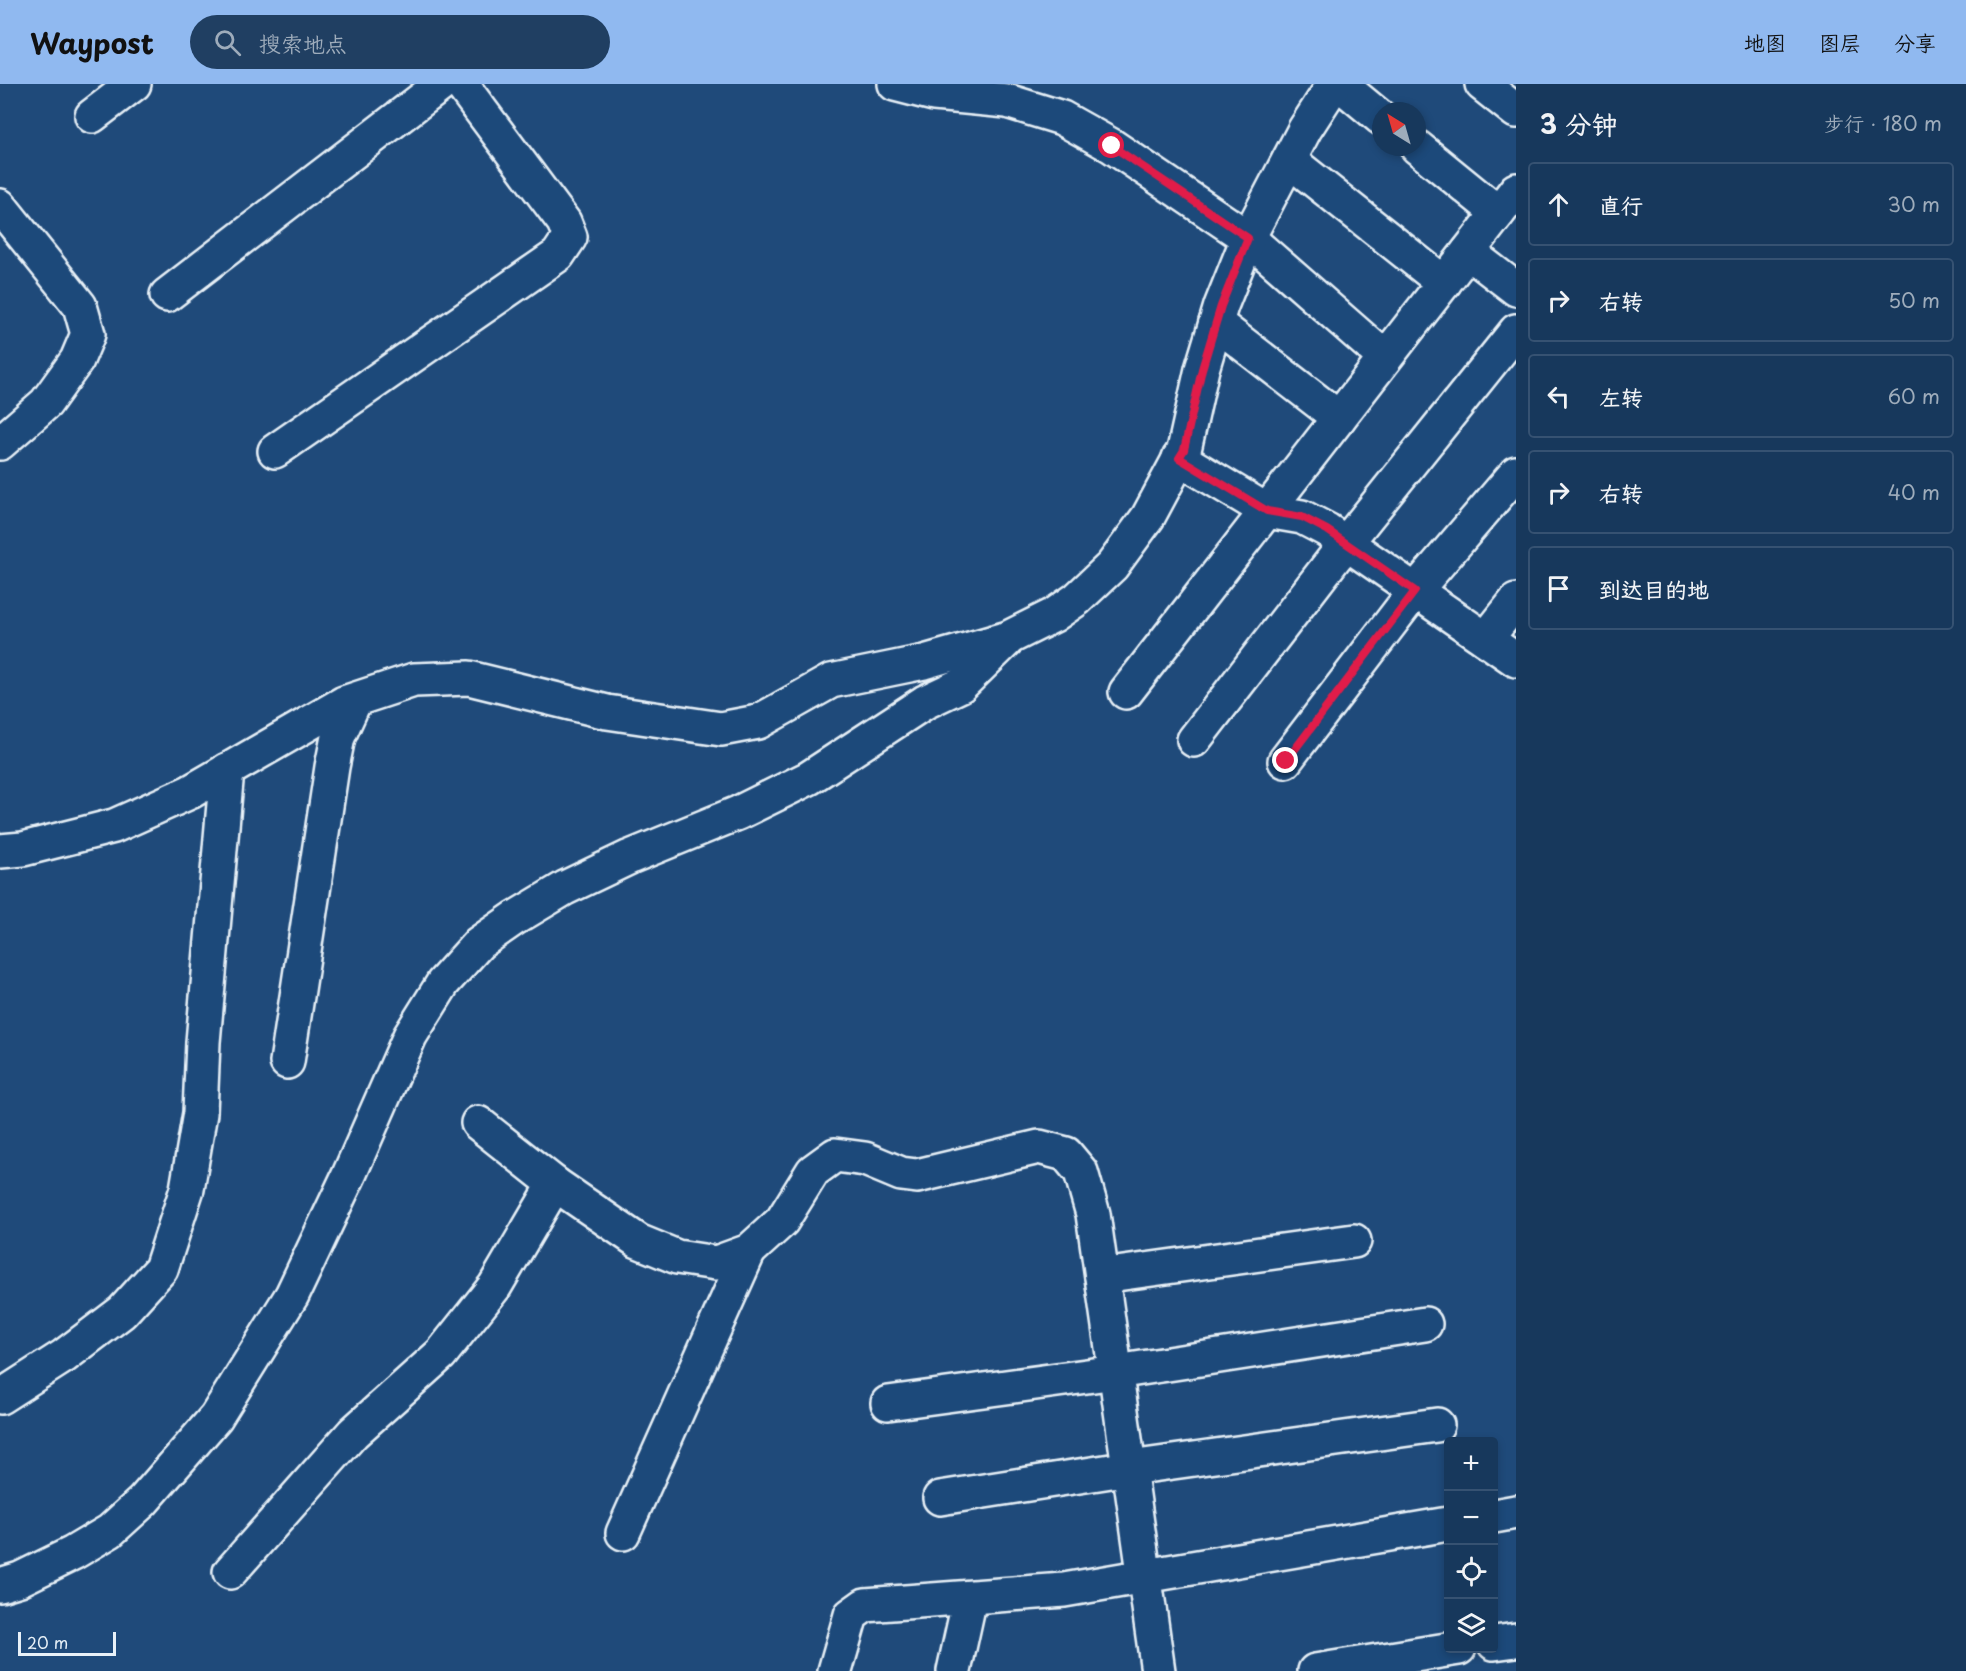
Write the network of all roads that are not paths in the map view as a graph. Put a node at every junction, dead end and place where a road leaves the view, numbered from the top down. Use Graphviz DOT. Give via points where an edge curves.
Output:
graph roads {
  1 [pos="134,84"];
  2 [pos="441,84"];
  3 [pos="461,84"];
  4 [pos="895,84"];
  5 [pos="1334,84"];
  6 [pos="1340,84"];
  7 [pos="1482,84"];
  8 [pos="1372,111"];
  9 [pos="1516,111"];
  10 [pos="92,116"];
  11 [pos="1426,152"];
  12 [pos="1289,160"];
  13 [pos="1507,201"];
  14 [pos="0,206"];
  15 [pos="1248,238"];
  16 [pos="1468,252"];
  17 [pos="1444,283"];
  18 [pos="1516,290"];
  19 [pos="167,295"];
  20 [pos="1216,323"];
  21 [pos="1516,331"];
  22 [pos="1385,358"];
  23 [pos="1339,418"];
  24 [pos="0,443"];
  25 [pos="275,451"];
  26 [pos="1179,458"];
  27 [pos="1516,473"];
  28 [pos="1267,511"];
  29 [pos="1346,543"];
  30 [pos="1415,591"];
  31 [pos="1516,601"];
  32 [pos="1008,638"];
  33 [pos="1486,639"];
  34 [pos="1516,660"];
  35 [pos="1126,692"];
  36 [pos="355,700"];
  37 [pos="1194,740"];
  38 [pos="1286,761"];
  39 [pos="227,770"];
  40 [pos="0,851"];
  41 [pos="287,1062"];
  42 [pos="478,1123"];
  43 [pos="555,1184"];
  44 [pos="1354,1240"];
  45 [pos="748,1251"];
  46 [pos="1102,1276"];
  47 [pos="1425,1324"];
  48 [pos="1116,1372"];
  49 [pos="0,1397"];
  50 [pos="888,1403"];
  51 [pos="1437,1425"];
  52 [pos="1130,1468"];
  53 [pos="940,1498"];
  54 [pos="1516,1512"];
  55 [pos="1498,1515"];
  56 [pos="1444,1525"];
  57 [pos="623,1533"];
  58 [pos="230,1572"];
  59 [pos="1146,1575"];
  60 [pos="0,1585"];
  61 [pos="970,1598"];
  62 [pos="1516,1640"];
  63 [pos="1498,1642"];
  64 [pos="1444,1650"];
  65 [pos="835,1671"];
  66 [pos="954,1671"];
  67 [pos="1158,1671"];
  68 [pos="1315,1671"];
  1 -- 10 [label="street"];
  2 -- 19 [label="street"];
  3 -- 25 [label="street" via="564,222 570,237 558,255"];
  4 -- 15 [label="street" via="934,94 1007,101 1062,118 1112,146"];
  5 -- 12 [label="street"];
  6 -- 8 [label="street"];
  7 -- 9 [label="street"];
  11 -- 13 [label="street"];
  12 -- 15 [label="street"];
  12 -- 17 [label="street"];
  13 -- 16 [label="street"];
  14 -- 24 [label="street" via="80,306 88,334 77,360 46,403"];
  15 -- 20 [label="street"];
  15 -- 22 [label="street"];
  16 -- 17 [label="street"];
  16 -- 18 [label="street"];
  17 -- 22 [label="street"];
  20 -- 23 [label="street"];
  20 -- 26 [label="street"];
  21 -- 29 [label="street"];
  22 -- 23 [label="street"];
  23 -- 28 [label="street"];
  26 -- 28 [label="street"];
  26 -- 32 [label="street" via="1148,517 1112,566 1070,604"];
  27 -- 30 [label="street"];
  28 -- 29 [label="street" via="1302,517"];
  28 -- 35 [label="street"];
  29 -- 30 [label="street"];
  29 -- 37 [label="street"];
  30 -- 33 [label="street"];
  30 -- 38 [label="street"];
  31 -- 33 [label="street"];
  32 -- 36 [label="street" via="924,662 831,681 758,722 721,729 607,712 469,678 414,680"];
  32 -- 60 [label="street" via="961,686 925,702 809,778 564,888 479,943 443,983 410,1036 292,1295 216,1417 143,1501 110,1531 74,1553"];
  33 -- 34 [label="street"];
  36 -- 39 [label="street"];
  36 -- 41 [label="street" via="338,736"];
  39 -- 40 [label="street" via="190,792 114,826"];
  39 -- 49 [label="street" via="200,1113 187,1190 161,1269 122,1312"];
  42 -- 43 [label="street"];
  43 -- 45 [label="street" via="638,1241 677,1257 716,1263"];
  43 -- 58 [label="street" via="495,1286 441,1354 353,1433"];
  44 -- 46 [label="street"];
  45 -- 46 [label="street" via="783,1221 813,1171 835,1155 865,1159 901,1174 917,1176 1039,1147 1066,1154 1081,1172 1093,1214"];
  45 -- 57 [label="street"];
  46 -- 48 [label="street"];
  47 -- 48 [label="street"];
  48 -- 50 [label="street"];
  48 -- 52 [label="street"];
  51 -- 52 [label="street"];
  52 -- 53 [label="street"];
  52 -- 59 [label="street"];
  54 -- 55 [label="street"];
  56 -- 59 [label="street"];
  59 -- 61 [label="street" via="1064,1590"];
  59 -- 67 [label="street"];
  61 -- 65 [label="street" via="865,1605 851,1616"];
  61 -- 66 [label="street"];
  62 -- 63 [label="street"];
  64 -- 68 [label="street"];
}
